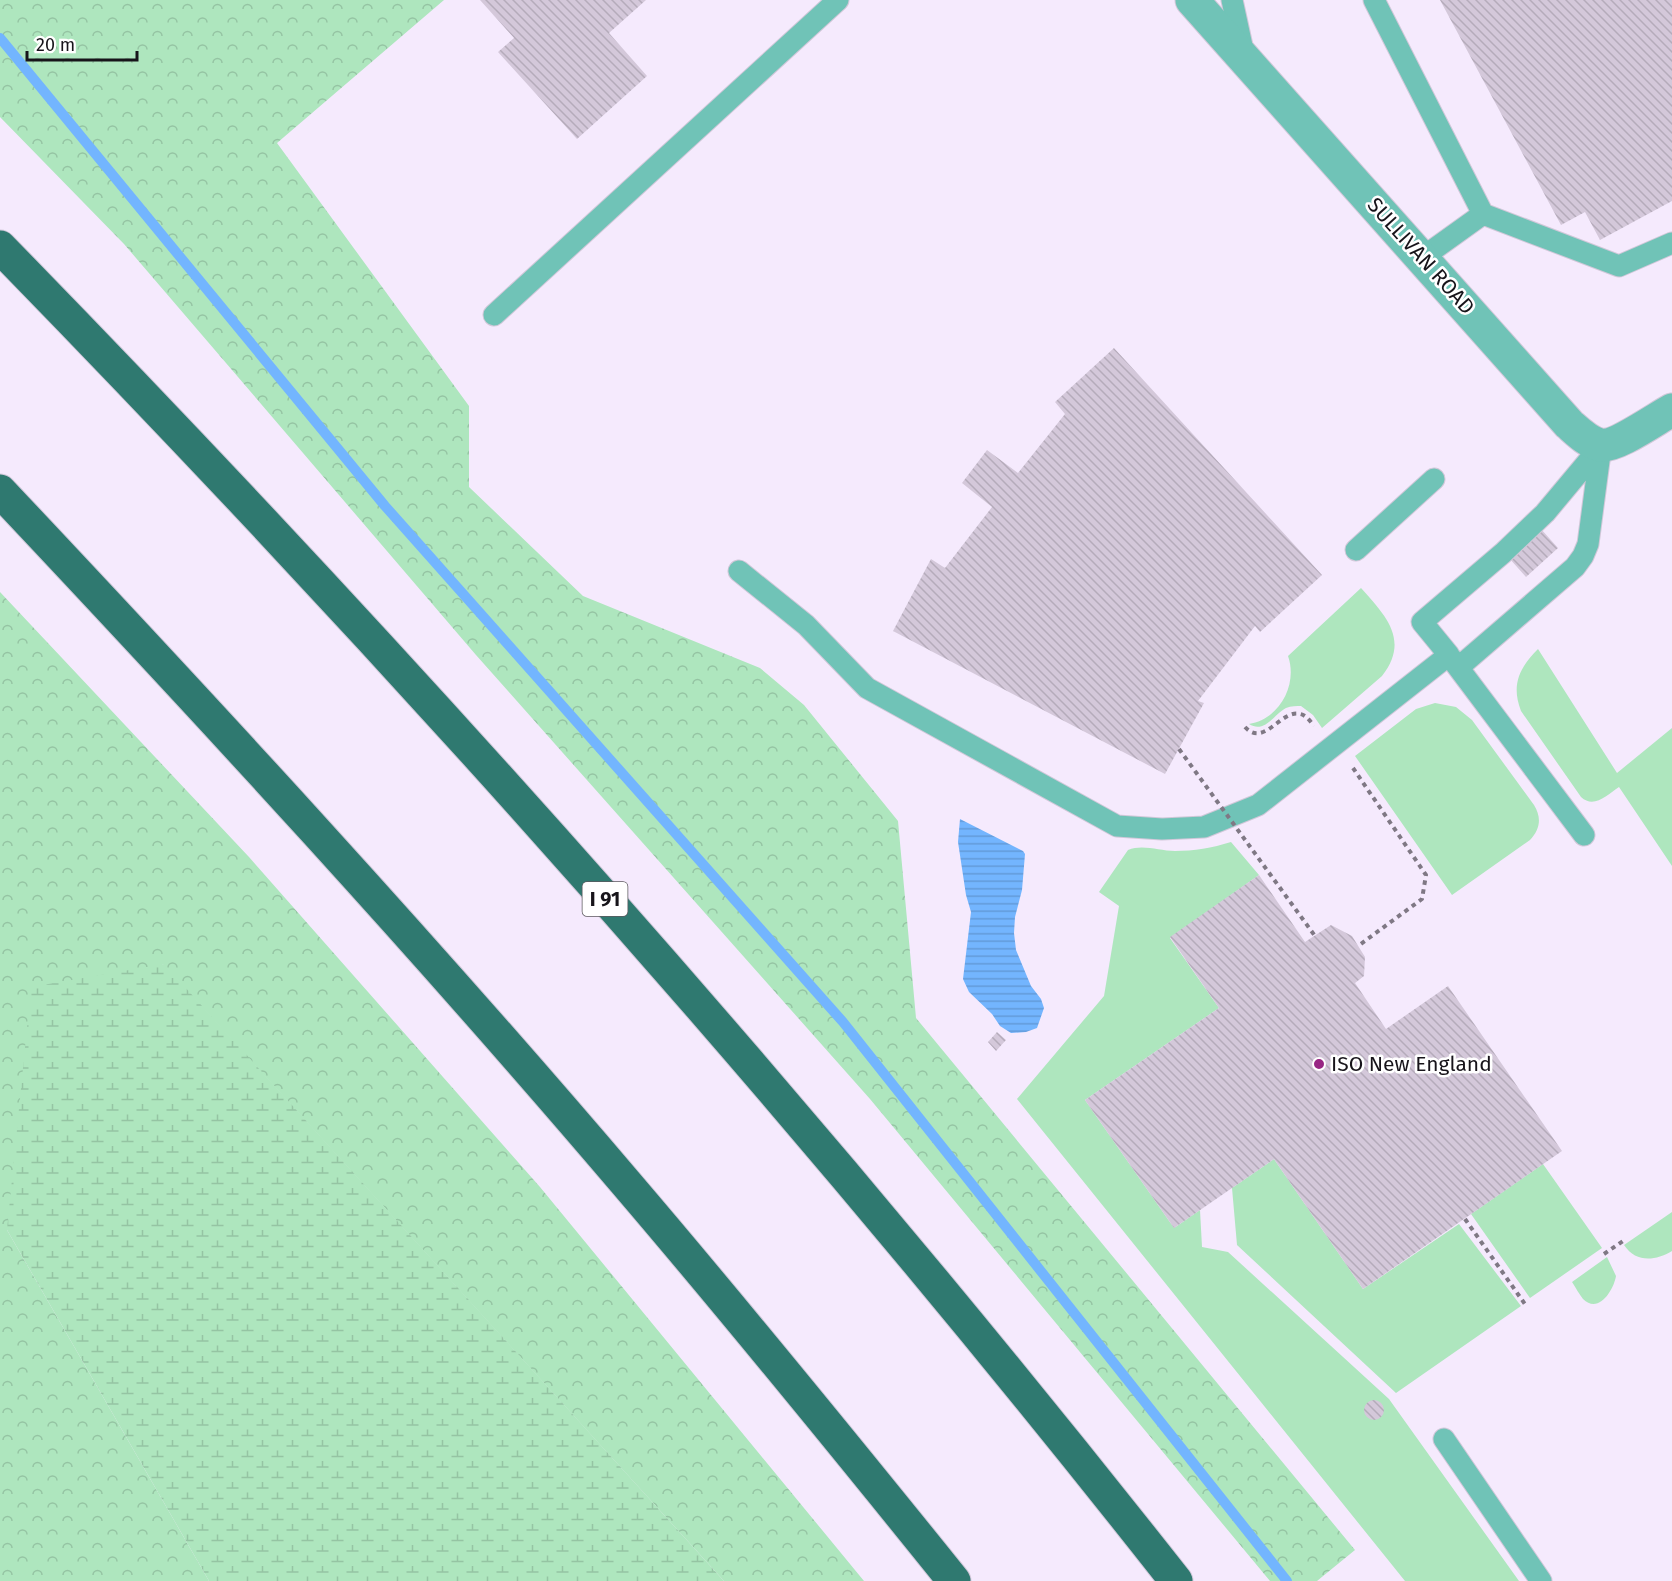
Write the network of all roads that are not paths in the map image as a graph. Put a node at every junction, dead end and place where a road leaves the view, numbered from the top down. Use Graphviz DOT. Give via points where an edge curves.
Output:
graph roads {
  1 [pos="838,0"];
  2 [pos="1192,0"];
  3 [pos="1232,0"];
  4 [pos="1374,0"];
  5 [pos="1246,61"];
  6 [pos="1483,214"];
  7 [pos="1672,243"];
  8 [pos="0,247"];
  9 [pos="1423,257"];
  10 [pos="494,315"];
  11 [pos="1672,410"];
  12 [pos="1601,446"];
  13 [pos="1434,479"];
  14 [pos="0,491"];
  15 [pos="1356,550"];
  16 [pos="739,571"];
  17 [pos="1454,661"];
  18 [pos="1584,835"];
  19 [pos="1444,1439"];
  20 [pos="954,1581"];
  21 [pos="1176,1581"];
  22 [pos="1541,1581"];
  1 -- 10 [label="lane"];
  2 -- 5 [label="street, SULLIVAN ROAD"];
  3 -- 5 [label="lane"];
  4 -- 6 [label="lane"];
  5 -- 9 [label="street, SULLIVAN ROAD"];
  6 -- 7 [label="lane" via="1619,266"];
  6 -- 9 [label="lane"];
  8 -- 21 [label="highway, I 91" via="306,568 522,805 941,1290"];
  9 -- 12 [label="street, SULLIVAN ROAD" via="1569,424 1584,438"];
  11 -- 12 [label="street" via="1613,444"];
  12 -- 17 [label="lane" via="1583,556 1575,567"];
  12 -- 17 [label="lane" via="1545,513 1422,622"];
  13 -- 15 [label="lane"];
  14 -- 20 [label="highway" via="307,822 519,1060 734,1311"];
  16 -- 17 [label="lane" via="806,625 867,688 1117,826 1204,827 1258,805"];
  17 -- 18 [label="lane"];
  19 -- 22 [label="lane"];
}
